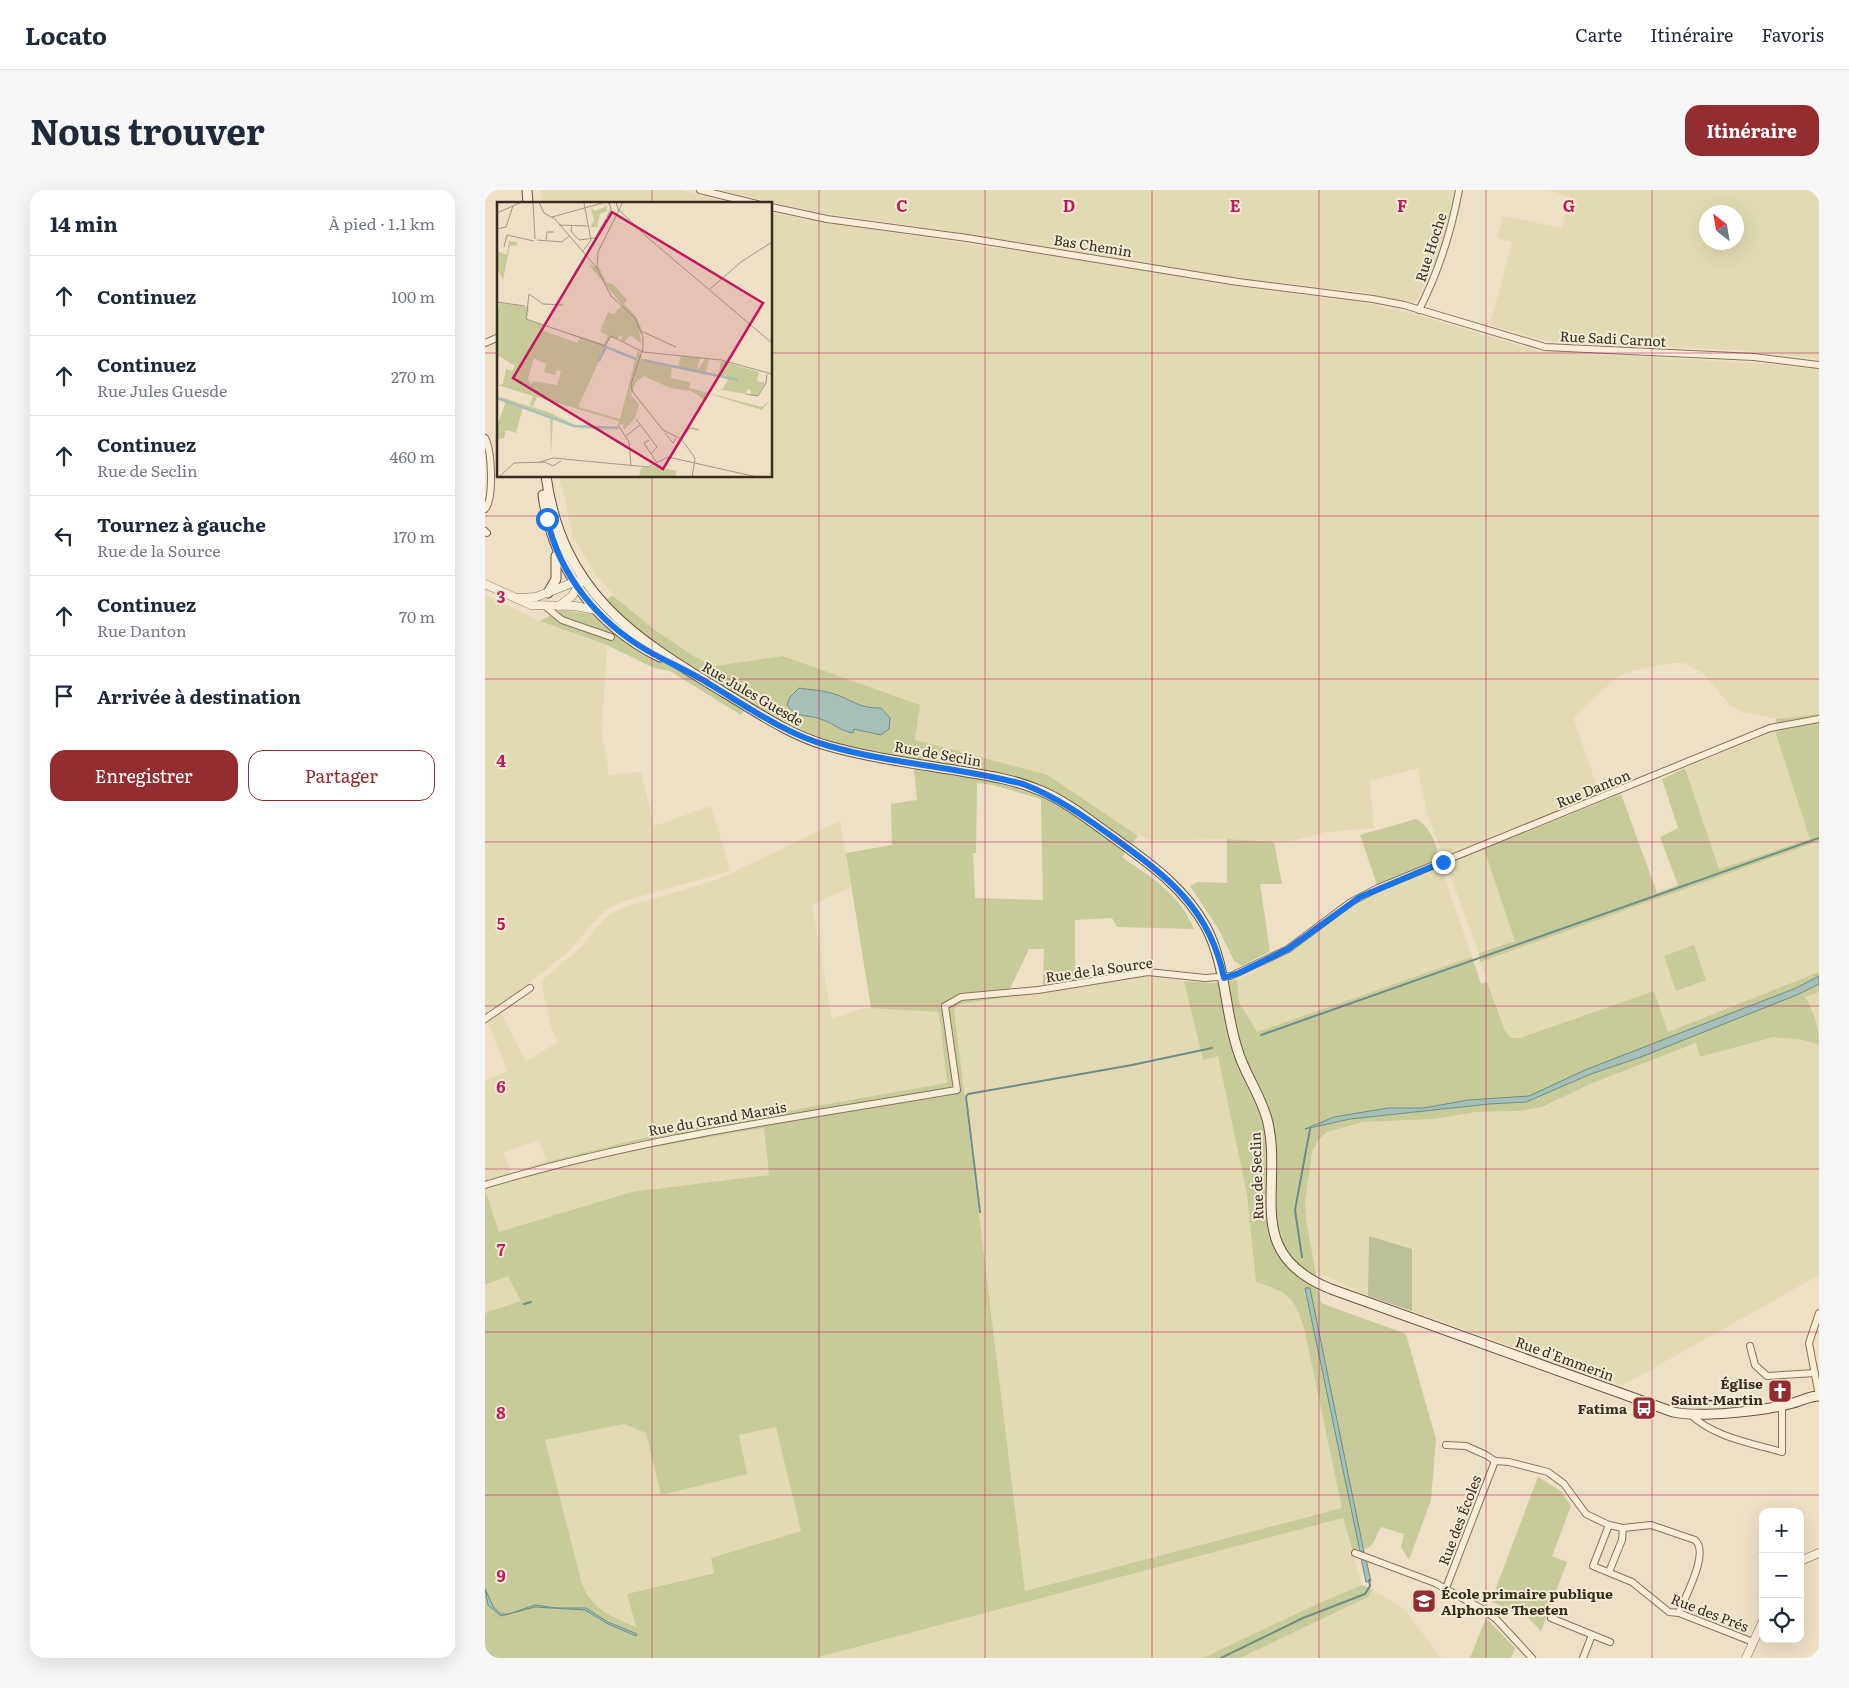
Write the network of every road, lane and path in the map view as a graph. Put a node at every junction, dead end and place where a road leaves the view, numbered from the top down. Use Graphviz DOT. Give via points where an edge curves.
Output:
graph roads {
  1 [pos="701,190"];
  2 [pos="1459,190"];
  3 [pos="749,202"];
  4 [pos="773,207"];
  5 [pos="1411,308"];
  6 [pos="1419,310"];
  7 [pos="497,338"];
  8 [pos="485,343"];
  9 [pos="1819,365"];
  10 [pos="485,438"];
  11 [pos="541,478"];
  12 [pos="546,478"];
  13 [pos="485,509"];
  14 [pos="553,541"];
  15 [pos="578,583"];
  16 [pos="485,584"];
  17 [pos="547,593"];
  18 [pos="513,597"];
  19 [pos="559,606"];
  20 [pos="547,607"];
  21 [pos="596,610"];
  22 [pos="611,637"];
  23 [pos="685,669"];
  24 [pos="1819,719"];
  25 [pos="836,748"];
  26 [pos="1378,888"];
  27 [pos="1224,978"];
  28 [pos="530,988"];
  29 [pos="485,1019"];
  30 [pos="957,1090"];
  31 [pos="485,1185"];
  32 [pos="1309,1278"];
  33 [pos="1819,1313"];
  34 [pos="1750,1346"];
  35 [pos="1815,1373"];
  36 [pos="1819,1396"];
  37 [pos="1782,1406"];
  38 [pos="1690,1414"];
  39 [pos="1446,1445"];
  40 [pos="1495,1461"];
  41 [pos="1609,1525"];
  42 [pos="1623,1528"];
  43 [pos="1357,1553"];
  44 [pos="1819,1553"];
  45 [pos="1804,1559"];
  46 [pos="1609,1572"];
  47 [pos="1446,1588"];
  48 [pos="1679,1613"];
  49 [pos="1551,1618"];
  50 [pos="1759,1629"];
  51 [pos="1592,1635"];
  52 [pos="1610,1642"];
  53 [pos="1753,1642"];
  54 [pos="1532,1658"];
  55 [pos="1583,1658"];
  56 [pos="1746,1658"];
  1 -- 3 [label="street"];
  2 -- 6 [label="street, Rue Hoche" via="1440,266"];
  4 -- 5 [label="street, Bas Chemin" via="827,219 1238,282 1373,299"];
  5 -- 6 [label="street, Rue Sadi Carnot"];
  6 -- 9 [label="street, Rue Sadi Carnot" via="1545,347 1754,357"];
  7 -- 8 [label="street"];
  10 -- 13 [label="street" via="492,460 490,500"];
  11 -- 14 [label="main road"];
  12 -- 15 [label="main road" via="559,536"];
  14 -- 15 [label="main road"];
  14 -- 17 [label="main road" via="557,572 555,583"];
  15 -- 17 [label="street"];
  15 -- 19 [label="street" via="572,596"];
  15 -- 21 [label="main road, Rue Jules Guesde"];
  15 -- 23 [label="main road, Rue Jules Guesde" via="619,620"];
  16 -- 18 [label="street"];
  17 -- 18 [label="street" via="532,598"];
  17 -- 20 [label="street"];
  18 -- 20 [label="street" via="531,605"];
  19 -- 20 [label="street"];
  19 -- 21 [label="street"];
  20 -- 22 [label="street" via="562,620"];
  21 -- 23 [label="main road, Rue Jules Guesde" via="637,644"];
  23 -- 25 [label="main road, Rue Jules Guesde" via="788,730"];
  24 -- 26 [label="street, Rue Danton" via="1770,728"];
  25 -- 27 [label="main road, Rue de Seclin" via="1008,780 1037,789 1068,805 1154,867 1180,890 1207,928"];
  26 -- 27 [label="street, Rue de la Source" via="1355,900 1288,949"];
  27 -- 30 [label="street, Rue de la Source" via="1148,972 1038,990 958,998 945,1006"];
  27 -- 32 [label="main road, Rue de Seclin" via="1237,1050 1268,1124 1271,1149 1269,1210 1273,1233 1287,1258"];
  28 -- 29 [label="street"];
  30 -- 31 [label="street, Rue du Grand Marais" via="638,1145"];
  32 -- 38 [label="main road, Rue d'Emmerin" via="1331,1289 1661,1408"];
  33 -- 35 [label="street" via="1809,1339"];
  34 -- 35 [label="street" via="1755,1365 1767,1376"];
  35 -- 36 [label="street"];
  36 -- 37 [label="main road, Rue d'Emmerin"];
  37 -- 38 [label="main road, Rue d'Emmerin"];
  37 -- 38 [label="street" via="1782,1452 1713,1430"];
  39 -- 40 [label="street" via="1466,1446"];
  40 -- 41 [label="street" via="1548,1472 1564,1484 1586,1514"];
  40 -- 47 [label="street, Rue des Écoles"];
  41 -- 42 [label="street"];
  41 -- 46 [label="street, Rue des Prés" via="1593,1566"];
  42 -- 46 [label="street" via="1622,1540"];
  42 -- 48 [label="street" via="1642,1524 1657,1526 1691,1538 1699,1545 1700,1561"];
  43 -- 47 [label="street"];
  44 -- 45 [label="street"];
  46 -- 48 [label="street, Rue des Prés" via="1636,1585 1669,1612"];
  47 -- 54 [label="street" via="1492,1616"];
  48 -- 53 [label="street, Rue des Prés"];
  49 -- 51 [label="street"];
  50 -- 53 [label="street"];
  51 -- 52 [label="street"];
  51 -- 55 [label="street"];
  53 -- 56 [label="street"];
}
